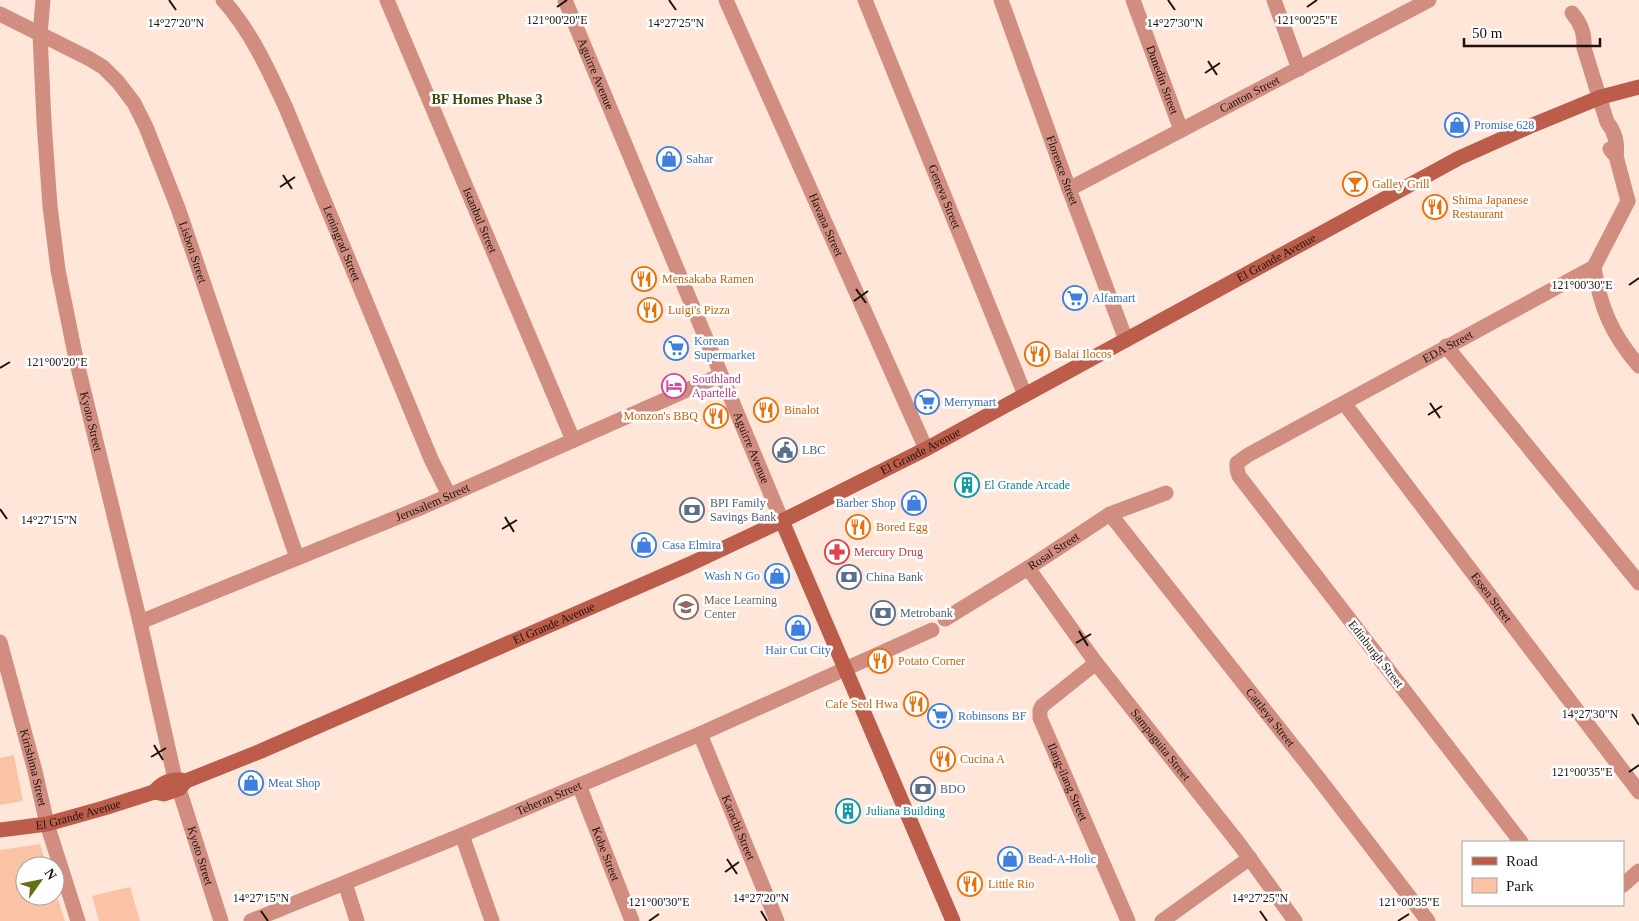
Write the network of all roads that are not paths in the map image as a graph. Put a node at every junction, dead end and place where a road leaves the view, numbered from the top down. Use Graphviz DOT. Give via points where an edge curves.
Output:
graph roads {
  1 [pos="43,0"];
  2 [pos="386,0"];
  3 [pos="565,0"];
  4 [pos="726,0"];
  5 [pos="865,0"];
  6 [pos="1001,0"];
  7 [pos="1133,0"];
  8 [pos="1274,0"];
  9 [pos="1428,0"];
  10 [pos="229,2"];
  11 [pos="1570,7"];
  12 [pos="0,14"];
  13 [pos="40,34"];
  14 [pos="1299,69"];
  15 [pos="1639,87"];
  16 [pos="1601,97"];
  17 [pos="1181,130"];
  18 [pos="1068,189"];
  19 [pos="1634,202"];
  20 [pos="1594,266"];
  21 [pos="1126,340"];
  22 [pos="1446,346"];
  23 [pos="1632,347"];
  24 [pos="1639,366"];
  25 [pos="721,375"];
  26 [pos="1025,395"];
  27 [pos="1344,403"];
  28 [pos="573,440"];
  29 [pos="926,449"];
  30 [pos="1238,463"];
  31 [pos="1166,493"];
  32 [pos="449,496"];
  33 [pos="1110,514"];
  34 [pos="782,521"];
  35 [pos="297,558"];
  36 [pos="1028,568"];
  37 [pos="1639,583"];
  38 [pos="945,620"];
  39 [pos="140,622"];
  40 [pos="932,630"];
  41 [pos="0,642"];
  42 [pos="1096,663"];
  43 [pos="845,669"];
  44 [pos="700,734"];
  45 [pos="180,783"];
  46 [pos="579,785"];
  47 [pos="1639,792"];
  48 [pos="47,824"];
  49 [pos="0,830"];
  50 [pos="462,835"];
  51 [pos="1520,841"];
  52 [pos="1250,858"];
  53 [pos="1639,872"];
  54 [pos="345,883"];
  55 [pos="1624,884"];
  56 [pos="78,921"];
  57 [pos="221,921"];
  58 [pos="251,921"];
  59 [pos="357,921"];
  60 [pos="492,921"];
  61 [pos="632,921"];
  62 [pos="777,921"];
  63 [pos="953,921"];
  64 [pos="1128,921"];
  65 [pos="1162,921"];
  66 [pos="1295,921"];
  67 [pos="1428,921"];
  1 -- 13 [label="street, Kyoto Street"];
  2 -- 28 [label="street, Istanbul Street"];
  3 -- 25 [label="street, Aguirre Avenue"];
  4 -- 29 [label="street, Havana Street"];
  5 -- 26 [label="street, Geneva Street"];
  6 -- 18 [label="street, Florence Street"];
  7 -- 17 [label="street, Dunedin Street"];
  8 -- 14 [label="street"];
  9 -- 14 [label="street, Canton Street"];
  10 -- 32 [label="street, Leningrad Street" via="286,108"];
  11 -- 16 [label="street" via="1579,20 1585,38 1584,48"];
  12 -- 13 [label="street, Lisbon Street"];
  13 -- 35 [label="street, Lisbon Street" via="103,67 134,103 146,127 178,208"];
  13 -- 39 [label="street, Kyoto Street" via="44,132 58,270 76,359"];
  14 -- 17 [label="street, Canton Street"];
  15 -- 16 [label="street, El Grande Avenue"];
  16 -- 19 [label="street" via="1610,148"];
  16 -- 21 [label="street, El Grande Avenue" via="1459,158"];
  17 -- 18 [label="street, Canton Street"];
  18 -- 21 [label="street, Florence Street"];
  19 -- 20 [label="street"];
  20 -- 22 [label="street, EDA Street"];
  20 -- 23 [label="street" via="1608,321"];
  21 -- 26 [label="street, El Grande Avenue"];
  22 -- 27 [label="street, EDA Street"];
  22 -- 37 [label="street"];
  23 -- 24 [label="street"];
  25 -- 28 [label="street, Jerusalem Street"];
  25 -- 34 [label="street, Aguirre Avenue"];
  26 -- 29 [label="street, El Grande Avenue"];
  27 -- 30 [label="street, EDA Street"];
  27 -- 47 [label="street, Essen Street"];
  28 -- 32 [label="street, Jerusalem Street"];
  29 -- 34 [label="street, El Grande Avenue"];
  30 -- 51 [label="street, Edinburgh Street" via="1239,476"];
  31 -- 33 [label="street, Rosal Street"];
  32 -- 35 [label="street, Jerusalem Street"];
  33 -- 36 [label="street, Rosal Street"];
  33 -- 67 [label="street, Cattleya Street"];
  34 -- 43 [label="street, Aguirre Avenue"];
  34 -- 45 [label="street, El Grande Avenue" via="261,751"];
  35 -- 39 [label="street, Jerusalem Street"];
  36 -- 38 [label="street, Rosal Street"];
  36 -- 42 [label="street, Sampaguita Street"];
  39 -- 45 [label="street, Kyoto Street"];
  40 -- 43 [label="street"];
  41 -- 48 [label="street, Kirishima Street"];
  42 -- 52 [label="street, Sampaguita Street"];
  42 -- 64 [label="street, Ilang-ilang Street" via="1042,706 1040,718"];
  43 -- 44 [label="street, Teheran Street"];
  43 -- 63 [label="street, Aguirre Avenue"];
  44 -- 46 [label="street, Teheran Street"];
  44 -- 62 [label="street, Karachi Street"];
  45 -- 48 [label="street, El Grande Avenue" via="164,794 154,792"];
  45 -- 57 [label="street, Kyoto Street"];
  46 -- 50 [label="street, Teheran Street"];
  46 -- 61 [label="street, Kobe Street"];
  48 -- 49 [label="street, El Grande Avenue"];
  48 -- 56 [label="street, Kirishima Street"];
  50 -- 54 [label="street, Teheran Street"];
  50 -- 60 [label="street"];
  52 -- 65 [label="street"];
  52 -- 66 [label="street, Sampaguita Street"];
  53 -- 55 [label="street"];
  54 -- 58 [label="street, Teheran Street"];
  54 -- 59 [label="street"];
}
